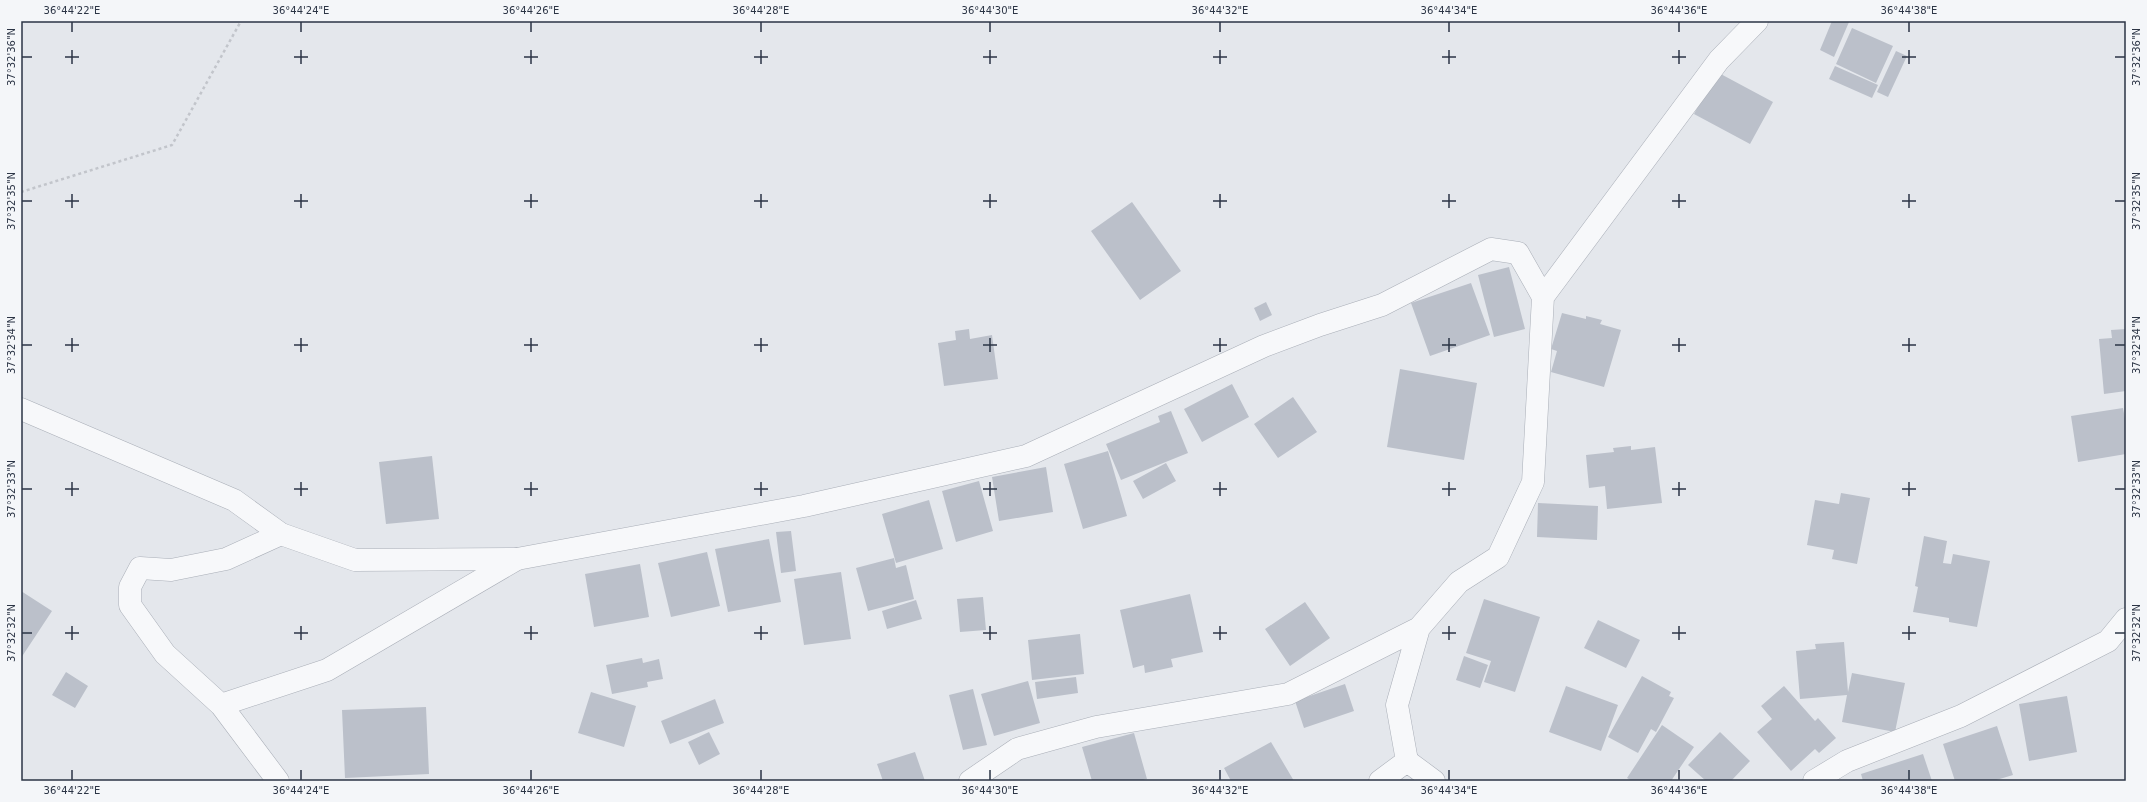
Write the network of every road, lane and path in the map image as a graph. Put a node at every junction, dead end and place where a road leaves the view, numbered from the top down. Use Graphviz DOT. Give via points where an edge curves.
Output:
graph roads {
  1 [pos="241,21"];
  2 [pos="1757,21"];
  3 [pos="21,192"];
  4 [pos="1543,297"];
  5 [pos="21,409"];
  6 [pos="281,534"];
  7 [pos="517,559"];
  8 [pos="2126,619"];
  9 [pos="1419,628"];
  10 [pos="221,705"];
  11 [pos="1407,761"];
  12 [pos="278,781"];
  13 [pos="970,781"];
  14 [pos="1380,781"];
  15 [pos="1434,781"];
  16 [pos="1814,781"];
  1 -- 3 [label="path" via="172,146"];
  2 -- 4 [label="street" via="1719,60"];
  4 -- 7 [label="street" via="1518,254 1491,249 1382,305 1264,346 1026,456 804,506"];
  4 -- 9 [label="street" via="1533,482 1498,557 1459,582"];
  5 -- 6 [label="street" via="234,500"];
  6 -- 7 [label="street" via="354,560"];
  6 -- 10 [label="street" via="226,559 171,570 140,568 130,587 130,605 165,654"];
  7 -- 10 [label="street" via="327,670"];
  8 -- 16 [label="street" via="2108,641 1961,716 1847,761"];
  9 -- 11 [label="street" via="1397,705"];
  9 -- 13 [label="street" via="1288,694 1096,727 1017,749"];
  10 -- 12 [label="street"];
  11 -- 14 [label="street"];
  11 -- 15 [label="street"];
}
